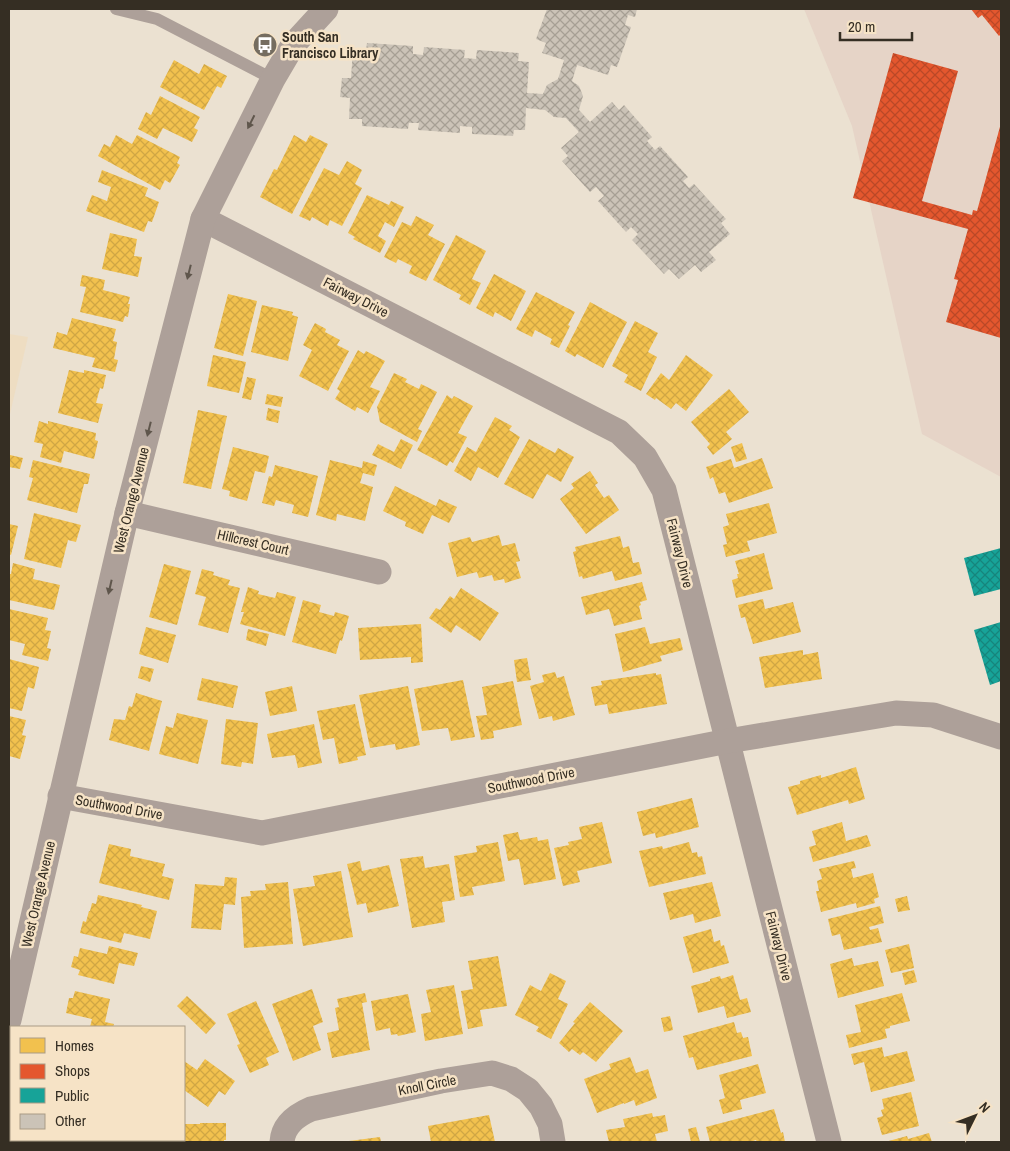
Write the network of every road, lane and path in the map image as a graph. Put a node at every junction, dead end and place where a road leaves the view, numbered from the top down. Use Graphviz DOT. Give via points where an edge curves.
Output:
graph roads {
  1 [pos="116,9"];
  2 [pos="326,9"];
  3 [pos="273,79"];
  4 [pos="203,219"];
  5 [pos="127,513"];
  6 [pos="379,572"];
  7 [pos="1001,737"];
  8 [pos="728,741"];
  9 [pos="60,796"];
  10 [pos="9,1020"];
  11 [pos="282,1142"];
  12 [pos="553,1142"];
  13 [pos="829,1142"];
  1 -- 3 [label="lane" via="157,19"];
  2 -- 3 [label="street, West Orange Avenue" via="293,45"];
  3 -- 4 [label="street, West Orange Avenue, one-way"];
  4 -- 5 [label="street, West Orange Avenue, one-way"];
  4 -- 8 [label="street, Fairway Drive" via="618,432 646,458 664,490"];
  5 -- 6 [label="street, Hillcrest Court"];
  5 -- 9 [label="street, West Orange Avenue, one-way"];
  7 -- 8 [label="street, Southwood Drive" via="933,715 896,713"];
  8 -- 9 [label="street, Southwood Drive" via="262,833"];
  8 -- 13 [label="street, Fairway Drive"];
  9 -- 10 [label="street, West Orange Avenue"];
  11 -- 12 [label="street, Knoll Circle" via="288,1125 312,1109 492,1072 528,1090 550,1124"];
}
